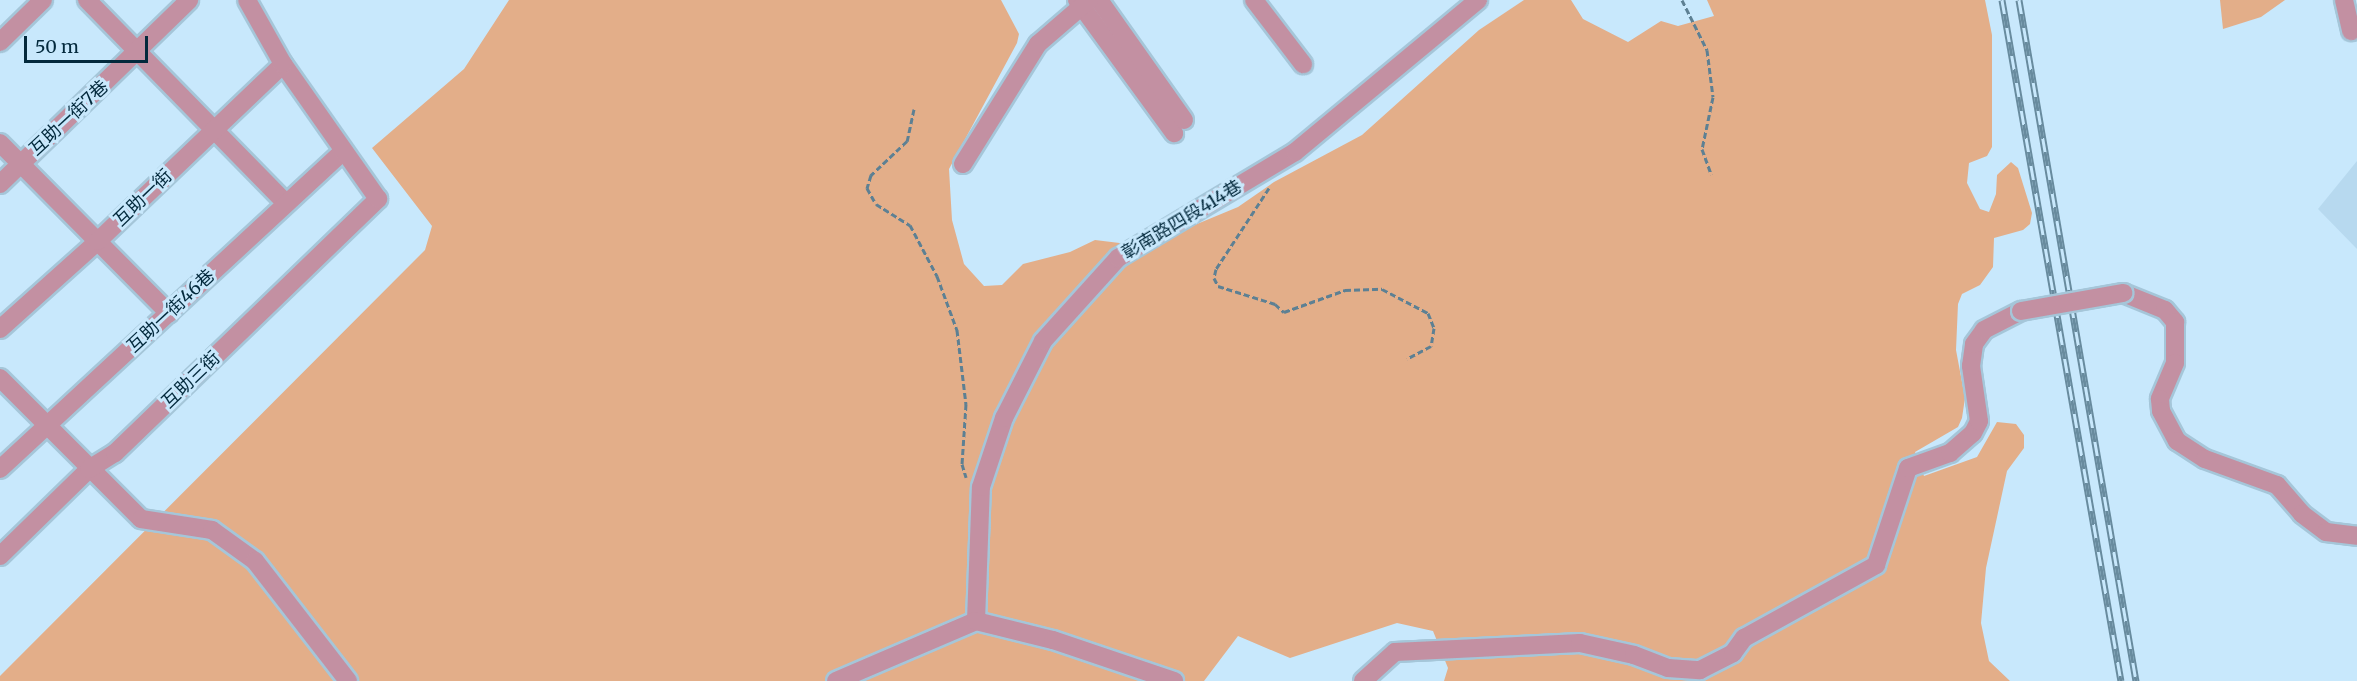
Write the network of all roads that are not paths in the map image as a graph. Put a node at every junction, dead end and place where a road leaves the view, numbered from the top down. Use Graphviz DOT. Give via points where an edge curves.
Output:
graph roads {
  1 [pos="43,0"];
  2 [pos="87,0"];
  3 [pos="189,0"];
  4 [pos="247,0"];
  5 [pos="1254,0"];
  6 [pos="1478,0"];
  7 [pos="2344,0"];
  8 [pos="1086,1"];
  9 [pos="2351,31"];
  10 [pos="0,42"];
  11 [pos="137,54"];
  12 [pos="283,64"];
  13 [pos="1303,64"];
  14 [pos="1179,126"];
  15 [pos="215,129"];
  16 [pos="0,143"];
  17 [pos="342,152"];
  18 [pos="20,164"];
  19 [pos="963,164"];
  20 [pos="0,184"];
  21 [pos="286,202"];
  22 [pos="98,241"];
  23 [pos="169,313"];
  24 [pos="0,329"];
  25 [pos="0,378"];
  26 [pos="47,428"];
  27 [pos="0,468"];
  28 [pos="89,469"];
  29 [pos="2357,536"];
  30 [pos="0,556"];
  31 [pos="976,621"];
  32 [pos="348,681"];
  33 [pos="836,681"];
  34 [pos="1174,681"];
  35 [pos="1363,681"];
  1 -- 10 [label="street"];
  2 -- 11 [label="street"];
  3 -- 11 [label="street, 互助一街7巷"];
  4 -- 12 [label="street"];
  5 -- 13 [label="street"];
  6 -- 31 [label="street, 彰南路四段414巷" via="1295,152 1118,258 1043,341 1004,418 981,487"];
  7 -- 9 [label="street"];
  8 -- 14 [label="street"];
  8 -- 19 [label="street" via="1038,44"];
  11 -- 15 [label="street"];
  11 -- 18 [label="street, 互助一街7巷"];
  12 -- 15 [label="street, 互助一街"];
  12 -- 17 [label="street"];
  15 -- 21 [label="street"];
  15 -- 22 [label="street, 互助一街"];
  16 -- 18 [label="street"];
  17 -- 21 [label="street, 互助一街46巷"];
  17 -- 28 [label="street, 互助三街" via="378,199 115,453"];
  18 -- 20 [label="street, 互助一街7巷"];
  18 -- 22 [label="street"];
  21 -- 23 [label="street, 互助一街46巷"];
  22 -- 23 [label="street"];
  22 -- 24 [label="street, 互助一街"];
  23 -- 26 [label="street, 互助一街46巷"];
  25 -- 26 [label="street"];
  26 -- 27 [label="street, 互助一街46巷"];
  26 -- 28 [label="street"];
  28 -- 30 [label="street, 互助三街"];
  28 -- 32 [label="street" via="141,519 212,530 255,561"];
  29 -- 35 [label="street, bridge" via="2326,532 2302,514 2277,485 2205,459 2177,441 2161,411 2160,399 2175,363 2175,322 2165,310 2123,293 2021,311 1983,330 1974,344 1971,366 1979,421 1973,433 1950,453 1908,468 1876,565 1744,638 1733,653 1700,670 1668,668 1634,655 1580,643 1395,652"];
  31 -- 33 [label="street"];
  31 -- 34 [label="street" via="1053,640"];
}
